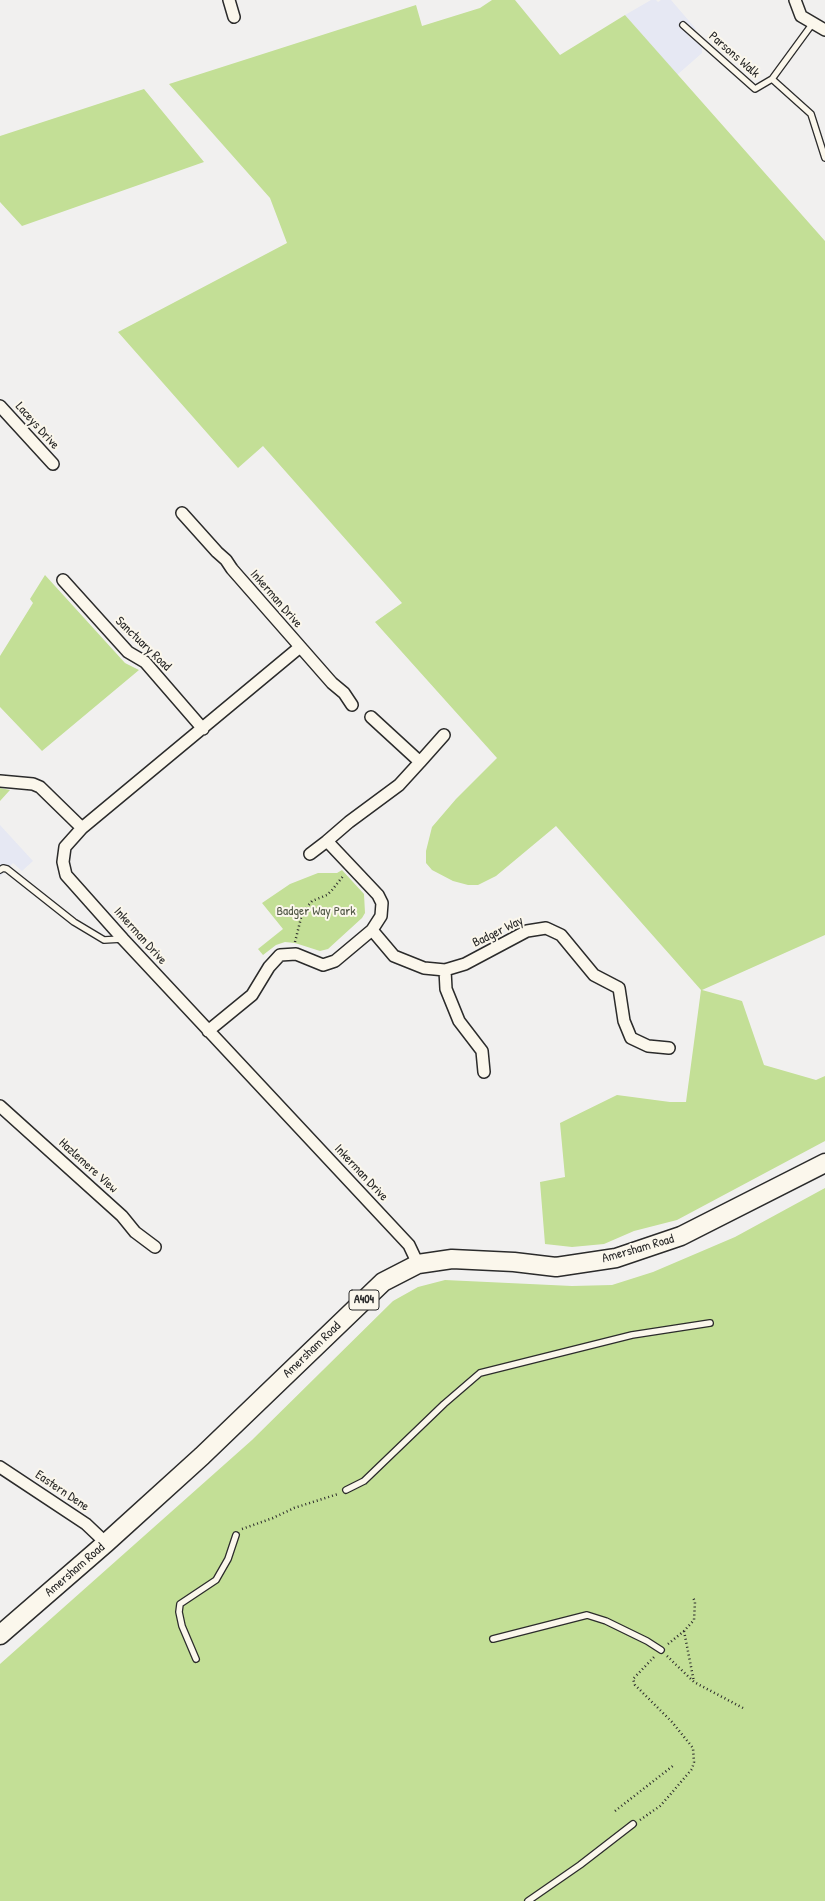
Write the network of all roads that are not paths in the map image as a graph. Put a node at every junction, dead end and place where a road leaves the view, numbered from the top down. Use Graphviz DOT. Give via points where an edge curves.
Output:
graph roads {
  1 [pos="229,0"];
  2 [pos="795,0"];
  3 [pos="234,17"];
  4 [pos="813,23"];
  5 [pos="683,25"];
  6 [pos="825,30"];
  7 [pos="772,79"];
  8 [pos="825,158"];
  9 [pos="0,406"];
  10 [pos="53,464"];
  11 [pos="182,513"];
  12 [pos="63,580"];
  13 [pos="300,648"];
  14 [pos="352,705"];
  15 [pos="371,717"];
  16 [pos="203,729"];
  17 [pos="444,734"];
  18 [pos="420,762"];
  19 [pos="0,781"];
  20 [pos="82,828"];
  21 [pos="327,841"];
  22 [pos="310,854"];
  23 [pos="0,870"];
  24 [pos="372,930"];
  25 [pos="123,938"];
  26 [pos="445,970"];
  27 [pos="208,1030"];
  28 [pos="669,1048"];
  29 [pos="484,1072"];
  30 [pos="0,1106"];
  31 [pos="825,1163"];
  32 [pos="155,1247"];
  33 [pos="418,1264"];
  34 [pos="710,1323"];
  35 [pos="0,1467"];
  36 [pos="346,1490"];
  37 [pos="236,1535"];
  38 [pos="106,1543"];
  39 [pos="0,1635"];
  40 [pos="493,1639"];
  41 [pos="661,1650"];
  42 [pos="196,1659"];
  43 [pos="633,1824"];
  44 [pos="528,1901"];
  1 -- 3 [label="street"];
  2 -- 4 [label="street" via="801,16"];
  4 -- 6 [label="street"];
  4 -- 7 [label="lane, Parsons Walk"];
  5 -- 7 [label="lane, Parsons Walk" via="756,89"];
  7 -- 8 [label="lane, Parsons Walk" via="811,114"];
  9 -- 10 [label="street, Laceys Drive"];
  11 -- 13 [label="street, Inkerman Drive" via="226,560"];
  12 -- 16 [label="street, Sanctuary Road" via="128,652 145,662"];
  13 -- 14 [label="street, Inkerman Drive" via="344,693"];
  13 -- 16 [label="street, Inkerman Drive"];
  15 -- 18 [label="street"];
  16 -- 20 [label="street, Inkerman Drive"];
  17 -- 18 [label="street"];
  18 -- 21 [label="street" via="398,785"];
  19 -- 20 [label="street" via="40,787"];
  20 -- 25 [label="street, Inkerman Drive" via="65,848 63,862 66,875"];
  21 -- 22 [label="street"];
  21 -- 24 [label="street" via="382,903 381,916"];
  23 -- 25 [label="lane" via="7,869 74,922 104,940"];
  24 -- 26 [label="street, Badger Way" via="394,956 424,968"];
  24 -- 27 [label="street" via="335,961 323,965 296,954 280,955 269,967 252,995"];
  25 -- 27 [label="street, Inkerman Drive"];
  26 -- 28 [label="street, Badger Way" via="465,964 527,931 546,928 561,935 594,975 619,988 624,1021 631,1038 648,1046"];
  26 -- 29 [label="street" via="446,989 459,1021 482,1051"];
  27 -- 33 [label="street, Inkerman Drive" via="409,1245"];
  30 -- 32 [label="street, Hazlemere View" via="122,1216 135,1232"];
  31 -- 33 [label="main road, Amersham Road / A404" via="681,1236 616,1258 556,1267 452,1259"];
  33 -- 38 [label="main road, Amersham Road / A404" via="384,1282 202,1456"];
  34 -- 36 [label="lane" via="632,1335 480,1373 364,1481"];
  35 -- 38 [label="street, Eastern Dene" via="86,1524"];
  37 -- 42 [label="lane" via="228,1559 216,1580 180,1604 182,1626"];
  38 -- 39 [label="main road, Amersham Road / A404"];
  40 -- 41 [label="lane" via="587,1615 612,1624"];
  43 -- 44 [label="lane"];
}
